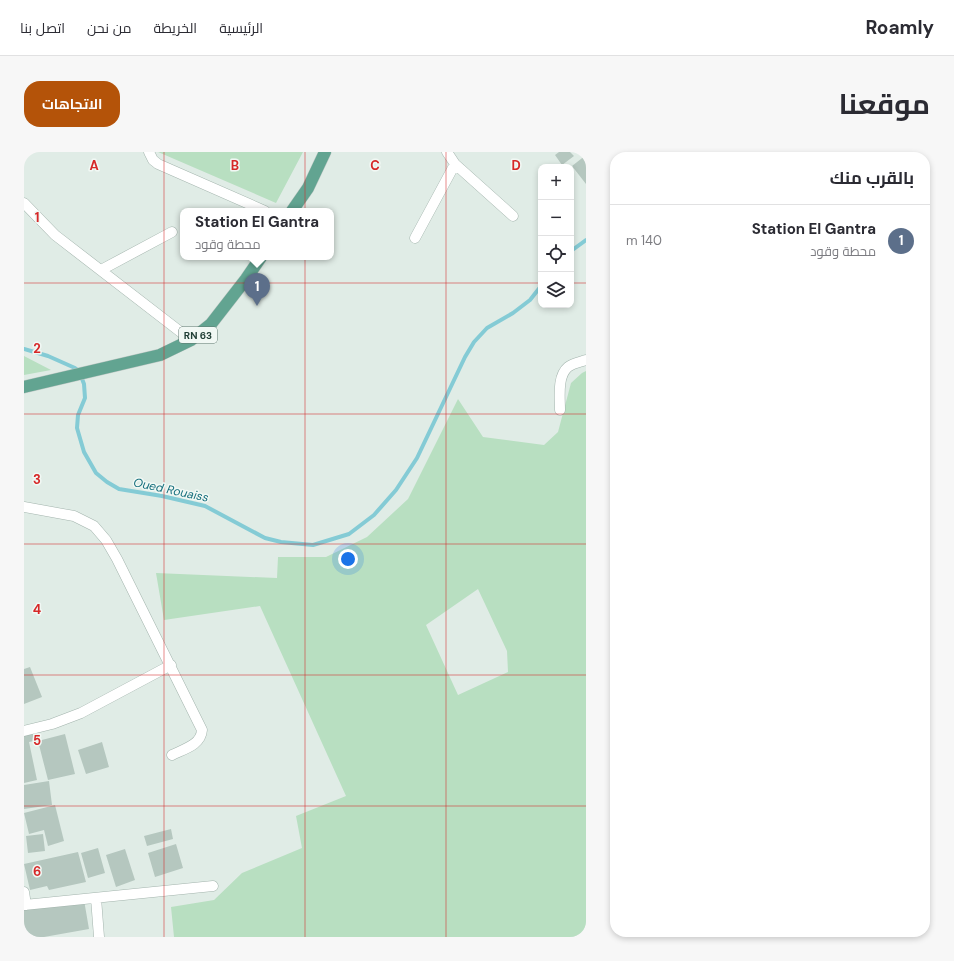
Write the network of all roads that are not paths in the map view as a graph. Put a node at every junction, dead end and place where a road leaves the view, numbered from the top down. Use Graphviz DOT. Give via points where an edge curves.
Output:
graph roads {
  1 [pos="149,152"];
  2 [pos="326,152"];
  3 [pos="446,152"];
  4 [pos="455,164"];
  5 [pos="24,203"];
  6 [pos="258,208"];
  7 [pos="294,208"];
  8 [pos="513,216"];
  9 [pos="172,232"];
  10 [pos="415,238"];
  11 [pos="259,260"];
  12 [pos="101,270"];
  13 [pos="191,340"];
  14 [pos="586,360"];
  15 [pos="24,387"];
  16 [pos="560,410"];
  17 [pos="24,507"];
  18 [pos="170,665"];
  19 [pos="24,731"];
  20 [pos="172,755"];
  21 [pos="213,886"];
  22 [pos="24,892"];
  23 [pos="96,898"];
  24 [pos="25,905"];
  25 [pos="100,937"];
  1 -- 6 [label="street" via="158,164"];
  2 -- 7 [label="main road" via="308,188"];
  3 -- 4 [label="street"];
  4 -- 8 [label="street"];
  4 -- 10 [label="street"];
  5 -- 12 [label="street" via="55,235"];
  9 -- 12 [label="street"];
  11 -- 13 [label="main road, RN 63" via="211,324"];
  12 -- 13 [label="street"];
  13 -- 15 [label="main road, RN 63" via="160,355"];
  14 -- 16 [label="street" via="570,366 564,372"];
  17 -- 18 [label="street" via="74,516 94,526 117,559"];
  18 -- 19 [label="street" via="81,713"];
  18 -- 20 [label="street" via="202,730 202,736 198,741"];
  21 -- 23 [label="street"];
  22 -- 24 [label="street"];
  23 -- 24 [label="street"];
  23 -- 25 [label="street"];
}
